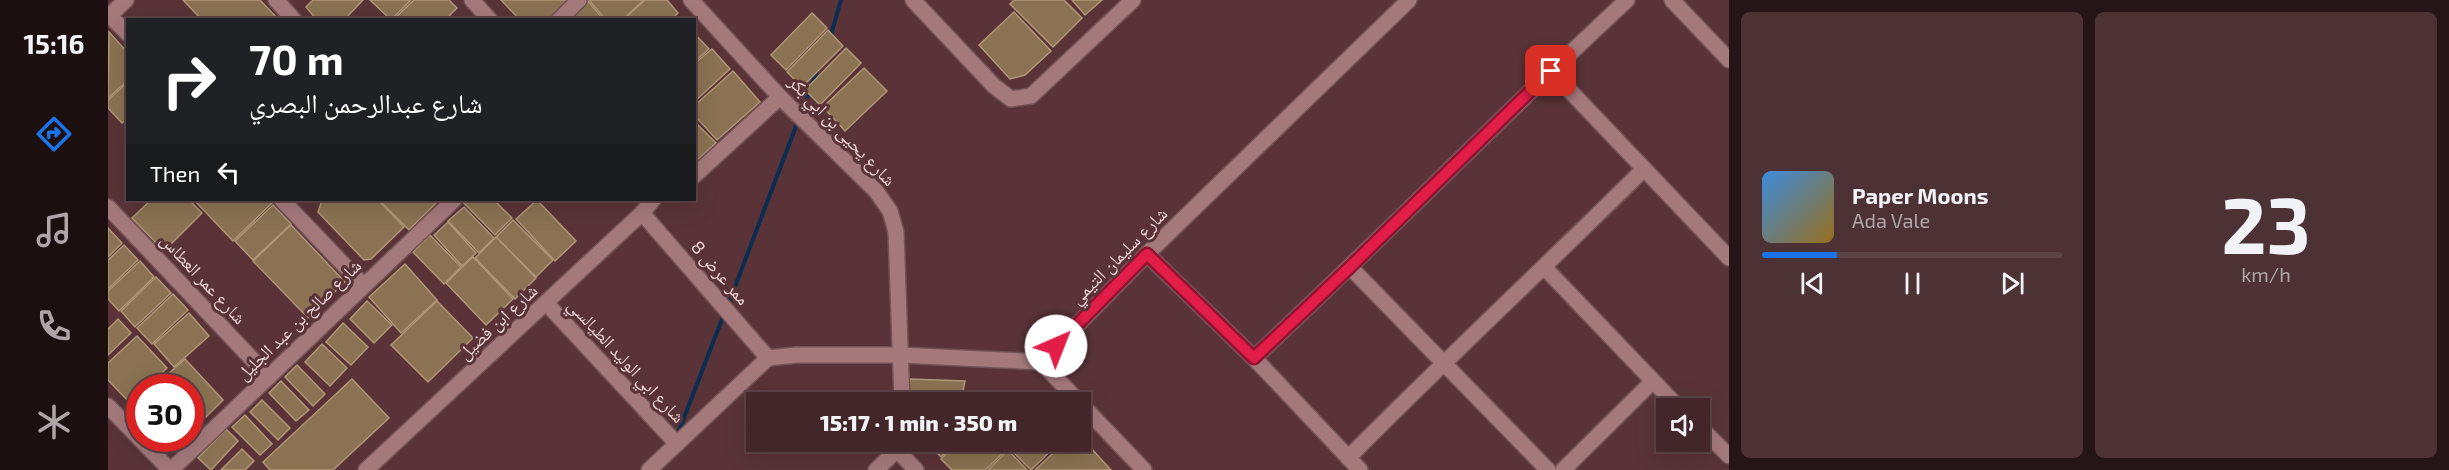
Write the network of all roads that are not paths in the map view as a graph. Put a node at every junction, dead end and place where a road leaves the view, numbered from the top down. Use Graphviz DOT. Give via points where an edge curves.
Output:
graph roads {
  1 [pos="126,0"];
  2 [pos="276,0"];
  3 [pos="472,0"];
  4 [pos="579,0"];
  5 [pos="691,0"];
  6 [pos="1133,0"];
  7 [pos="1409,0"];
  8 [pos="1627,0"];
  9 [pos="1672,0"];
  10 [pos="923,3"];
  11 [pos="109,16"];
  12 [pos="292,18"];
  13 [pos="488,18"];
  14 [pos="562,18"];
  15 [pos="126,32"];
  16 [pos="1729,60"];
  17 [pos="1551,71"];
  18 [pos="780,97"];
  19 [pos="1644,169"];
  20 [pos="696,174"];
  21 [pos="283,201"];
  22 [pos="453,201"];
  23 [pos="652,201"];
  24 [pos="108,207"];
  25 [pos="642,213"];
  26 [pos="1147,254"];
  27 [pos="1729,258"];
  28 [pos="1350,267"];
  29 [pos="1544,267"];
  30 [pos="363,285"];
  31 [pos="547,304"];
  32 [pos="900,355"];
  33 [pos="768,358"];
  34 [pos="1254,358"];
  35 [pos="1041,362"];
  36 [pos="1443,362"];
  37 [pos="269,377"];
  38 [pos="1652,382"];
  39 [pos="902,392"];
  40 [pos="1069,392"];
  41 [pos="1669,398"];
  42 [pos="108,406"];
  43 [pos="1091,415"];
  44 [pos="1710,437"];
  45 [pos="676,444"];
  46 [pos="892,452"];
  47 [pos="902,452"];
  48 [pos="1729,456"];
  49 [pos="1348,458"];
  50 [pos="171,470"];
  51 [pos="366,470"];
  52 [pos="649,470"];
  53 [pos="876,470"];
  54 [pos="916,470"];
  55 [pos="1144,470"];
  56 [pos="1360,470"];
  57 [pos="1548,470"];
  58 [pos="1563,470"];
  1 -- 11 [label="street"];
  2 -- 12 [label="street"];
  3 -- 13 [label="street"];
  4 -- 14 [label="street"];
  5 -- 18 [label="street, شارع يحيى بن ابي بكر"];
  6 -- 10 [label="street" via="1031,96 1011,99 994,86"];
  7 -- 26 [label="street, شارع سليمان التيمي"];
  8 -- 17 [label="street"];
  9 -- 16 [label="street"];
  11 -- 15 [label="street"];
  17 -- 19 [label="street"];
  17 -- 28 [label="street"];
  18 -- 20 [label="street"];
  18 -- 32 [label="street, شارع يحيى بن ابي بكر" via="876,191 890,211 896,232"];
  19 -- 27 [label="street"];
  19 -- 29 [label="street"];
  21 -- 30 [label="street"];
  22 -- 30 [label="street, شارع صالح بن عبد الجليل"];
  23 -- 25 [label="street, شارع ابن فضيل"];
  24 -- 37 [label="street, شارع عمر العطاس"];
  25 -- 31 [label="street, شارع ابن فضيل"];
  25 -- 33 [label="street, ممر عرض 8"];
  26 -- 34 [label="street"];
  26 -- 35 [label="street, شارع سليمان التيمي"];
  28 -- 34 [label="street"];
  28 -- 36 [label="street"];
  29 -- 36 [label="street"];
  29 -- 38 [label="street"];
  30 -- 37 [label="street, شارع صالح بن عبد الجليل"];
  31 -- 45 [label="street, شارع ابي الوليد الطيالسي"];
  31 -- 51 [label="street, شارع ابن فضيل"];
  32 -- 33 [label="street"];
  32 -- 35 [label="street"];
  32 -- 39 [label="street, شارع يحيى بن ابي بكر"];
  33 -- 45 [label="street"];
  34 -- 49 [label="street"];
  35 -- 40 [label="street"];
  36 -- 49 [label="street"];
  36 -- 57 [label="street"];
  37 -- 50 [label="street, شارع صالح بن عبد الجليل"];
  38 -- 41 [label="street"];
  38 -- 58 [label="street"];
  42 -- 50 [label="street"];
  43 -- 55 [label="street"];
  44 -- 48 [label="street"];
  45 -- 52 [label="street"];
  46 -- 53 [label="street"];
  47 -- 54 [label="street"];
  49 -- 56 [label="street"];
}
